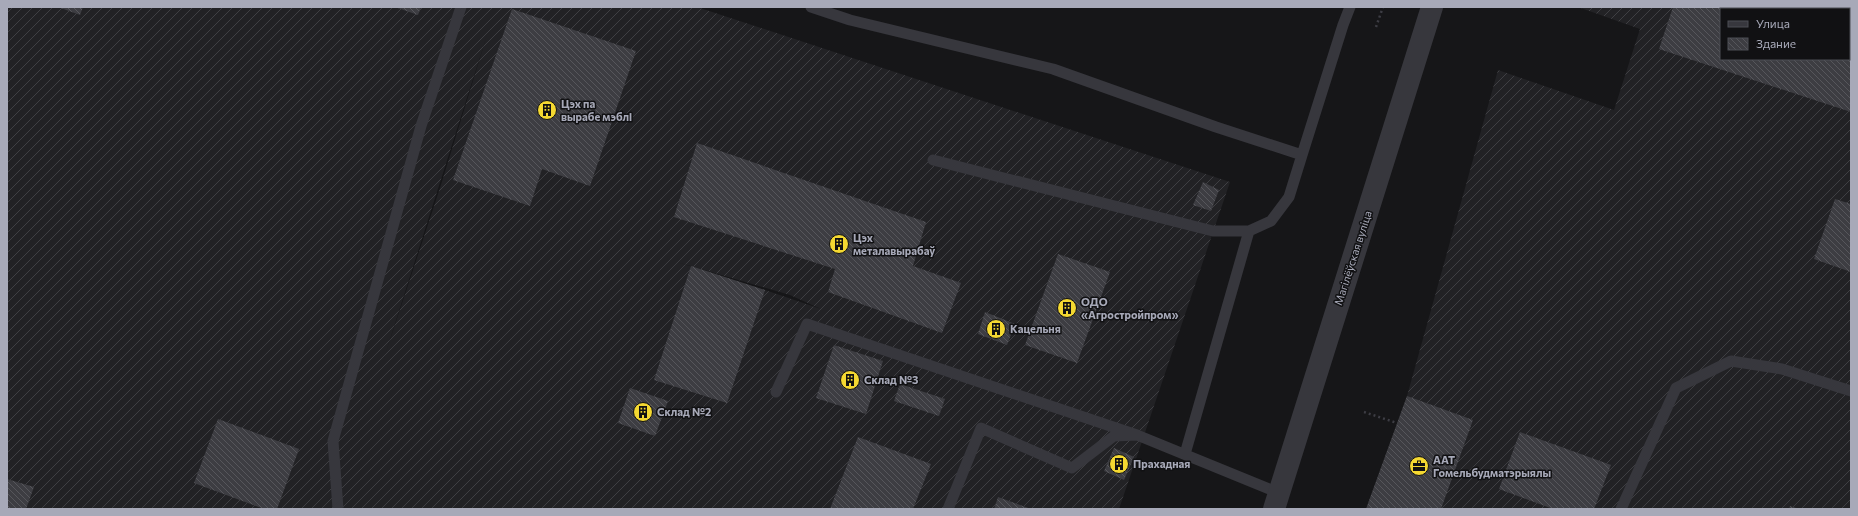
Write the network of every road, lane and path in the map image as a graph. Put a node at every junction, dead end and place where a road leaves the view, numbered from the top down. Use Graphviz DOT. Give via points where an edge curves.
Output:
graph roads {
  1 [pos="461,7"];
  2 [pos="811,7"];
  3 [pos="1350,7"];
  4 [pos="1383,7"];
  5 [pos="1432,7"];
  6 [pos="1376,27"];
  7 [pos="1302,155"];
  8 [pos="933,160"];
  9 [pos="1249,231"];
  10 [pos="1851,391"];
  11 [pos="776,392"];
  12 [pos="1364,412"];
  13 [pos="1397,423"];
  14 [pos="1137,435"];
  15 [pos="1185,454"];
  16 [pos="1276,501"];
  17 [pos="338,509"];
  18 [pos="948,509"];
  19 [pos="1621,509"];
  1 -- 17 [label="lane" via="421,126 333,440"];
  2 -- 7 [label="lane" via="850,20 1053,69"];
  3 -- 7 [label="lane"];
  4 -- 6 [label="path"];
  5 -- 16 [label="street, Магілёўская вуліца"];
  7 -- 9 [label="lane" via="1289,197 1272,221"];
  8 -- 9 [label="lane" via="1213,231"];
  9 -- 15 [label="lane"];
  10 -- 19 [label="lane" via="1782,369 1731,362 1676,388"];
  11 -- 14 [label="lane" via="807,324"];
  12 -- 13 [label="path"];
  14 -- 15 [label="lane"];
  14 -- 18 [label="lane" via="1114,436 1072,468 981,428"];
  15 -- 16 [label="lane"];
}
